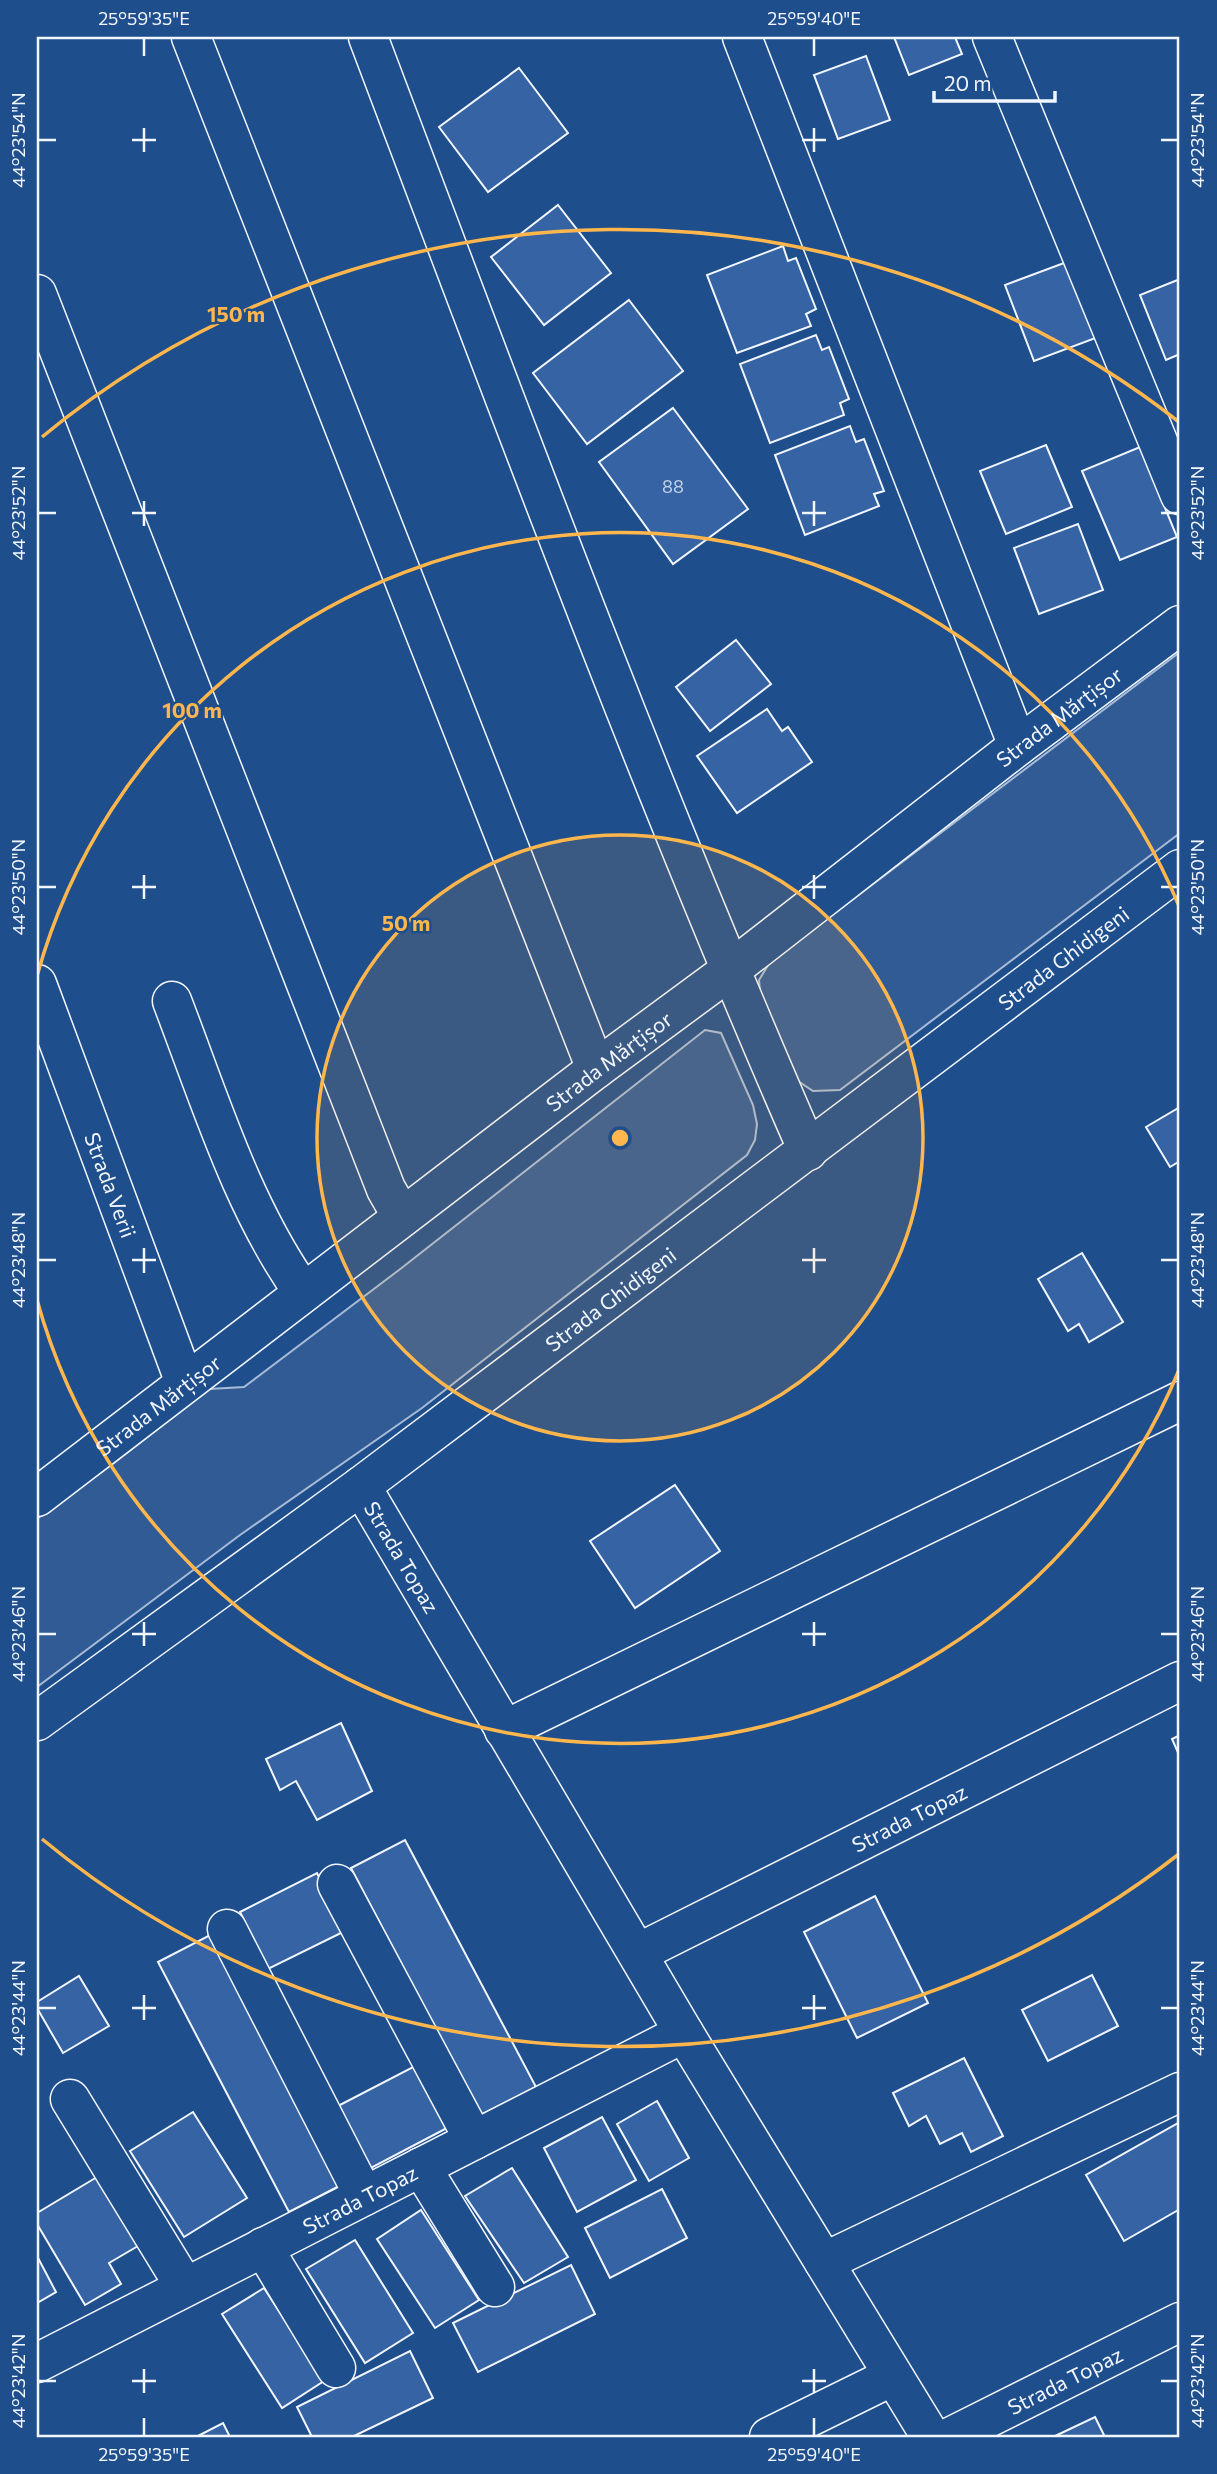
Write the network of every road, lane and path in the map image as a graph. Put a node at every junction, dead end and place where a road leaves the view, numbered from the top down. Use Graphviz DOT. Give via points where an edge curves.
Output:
graph roads {
  1 [pos="191,37"];
  2 [pos="368,37"];
  3 [pos="742,37"];
  4 [pos="992,37"];
  5 [pos="37,294"];
  6 [pos="1180,495"];
  7 [pos="1180,625"];
  8 [pos="1018,746"];
  9 [pos="1180,869"];
  10 [pos="729,971"];
  11 [pos="37,984"];
  12 [pos="172,1001"];
  13 [pos="596,1069"];
  14 [pos="808,1151"];
  15 [pos="402,1217"];
  16 [pos="303,1293"];
  17 [pos="186,1383"];
  18 [pos="1180,1401"];
  19 [pos="361,1486"];
  20 [pos="37,1497"];
  21 [pos="1180,1681"];
  22 [pos="37,1721"];
  23 [pos="504,1730"];
  24 [pos="337,1884"];
  25 [pos="227,1928"];
  26 [pos="638,1953"];
  27 [pos="684,2033"];
  28 [pos="1180,2092"];
  29 [pos="70,2099"];
  30 [pos="474,2140"];
  31 [pos="421,2167"];
  32 [pos="364,2196"];
  33 [pos="263,2247"];
  34 [pos="824,2262"];
  35 [pos="186,2287"];
  36 [pos="495,2287"];
  37 [pos="1180,2322"];
  38 [pos="37,2363"];
  39 [pos="336,2368"];
  40 [pos="893,2376"];
  41 [pos="769,2437"];
  42 [pos="931,2437"];
  43 [pos="950,2437"];
  1 -- 13 [label="street"];
  2 -- 10 [label="street" via="530,467"];
  3 -- 8 [label="street"];
  4 -- 6 [label="street"];
  5 -- 15 [label="street" via="386,1189"];
  7 -- 8 [label="street, Strada Mărțișor"];
  8 -- 10 [label="street, Strada Mărțișor"];
  9 -- 14 [label="street, Strada Ghidigeni"];
  10 -- 13 [label="street, Strada Mărțișor"];
  10 -- 14 [label="street"];
  11 -- 17 [label="street, Strada Verii"];
  12 -- 16 [label="street" via="240,1178 281,1262"];
  13 -- 15 [label="street, Strada Mărțișor"];
  14 -- 19 [label="street, Strada Ghidigeni"];
  15 -- 16 [label="street, Strada Mărțișor"];
  16 -- 17 [label="street, Strada Mărțișor"];
  17 -- 20 [label="street, Strada Mărțișor"];
  18 -- 23 [label="street"];
  19 -- 22 [label="street, Strada Ghidigeni"];
  19 -- 23 [label="street, Strada Topaz"];
  21 -- 26 [label="street, Strada Topaz"];
  23 -- 26 [label="street, Strada Topaz"];
  24 -- 30 [label="street"];
  25 -- 32 [label="street"];
  26 -- 27 [label="street, Strada Topaz"];
  27 -- 30 [label="street, Strada Topaz"];
  27 -- 34 [label="street, Strada Topaz"];
  28 -- 34 [label="street"];
  29 -- 35 [label="street"];
  30 -- 31 [label="street, Strada Topaz"];
  31 -- 32 [label="street, Strada Topaz"];
  31 -- 36 [label="street"];
  32 -- 33 [label="street, Strada Topaz"];
  33 -- 35 [label="street, Strada Topaz"];
  33 -- 39 [label="street"];
  34 -- 40 [label="street, Strada Topaz"];
  35 -- 38 [label="street, Strada Topaz"];
  37 -- 43 [label="street, Strada Topaz"];
  40 -- 41 [label="street"];
  40 -- 42 [label="street, Strada Topaz"];
}
